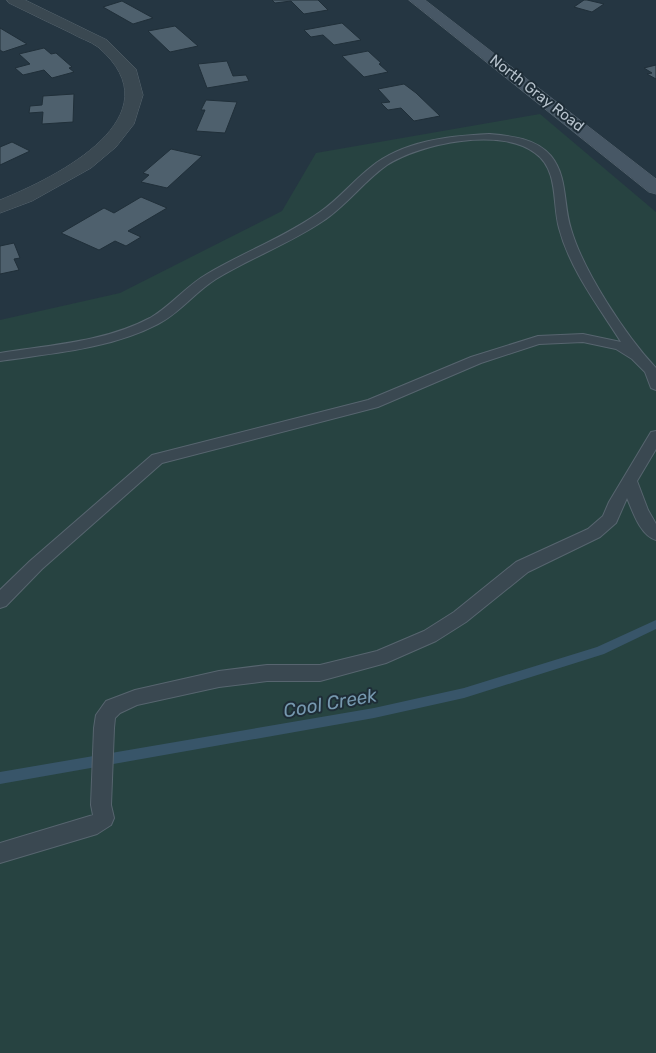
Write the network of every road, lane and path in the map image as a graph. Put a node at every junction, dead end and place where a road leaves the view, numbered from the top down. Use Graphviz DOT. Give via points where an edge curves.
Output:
graph roads {
  1 [pos="14,0"];
  2 [pos="416,0"];
  3 [pos="656,188"];
  4 [pos="0,207"];
  5 [pos="637,356"];
  6 [pos="0,357"];
  7 [pos="656,385"];
  8 [pos="656,436"];
  9 [pos="630,482"];
  10 [pos="656,534"];
  11 [pos="0,601"];
  12 [pos="0,853"];
  1 -- 4 [label="street" via="108,47 129,70 135,87 132,109 114,140 84,166 35,194"];
  2 -- 3 [label="street, North Gray Road"];
  5 -- 6 [label="lane" via="578,260 563,220 560,187 552,165 534,147 493,137 435,144 391,158 325,214 210,277 187,292 170,311 137,329 86,343"];
  5 -- 7 [label="lane" via="650,371"];
  5 -- 11 [label="lane" via="602,341 583,338 538,340 485,356 373,404 158,459 36,564"];
  8 -- 9 [label="lane"];
  9 -- 10 [label="lane" via="637,503"];
  9 -- 12 [label="lane" via="610,519 594,533 522,568 460,617 430,636 380,658 320,673 267,673 218,679 135,698 113,707 106,716 104,736 104,818 97,824"];
}
